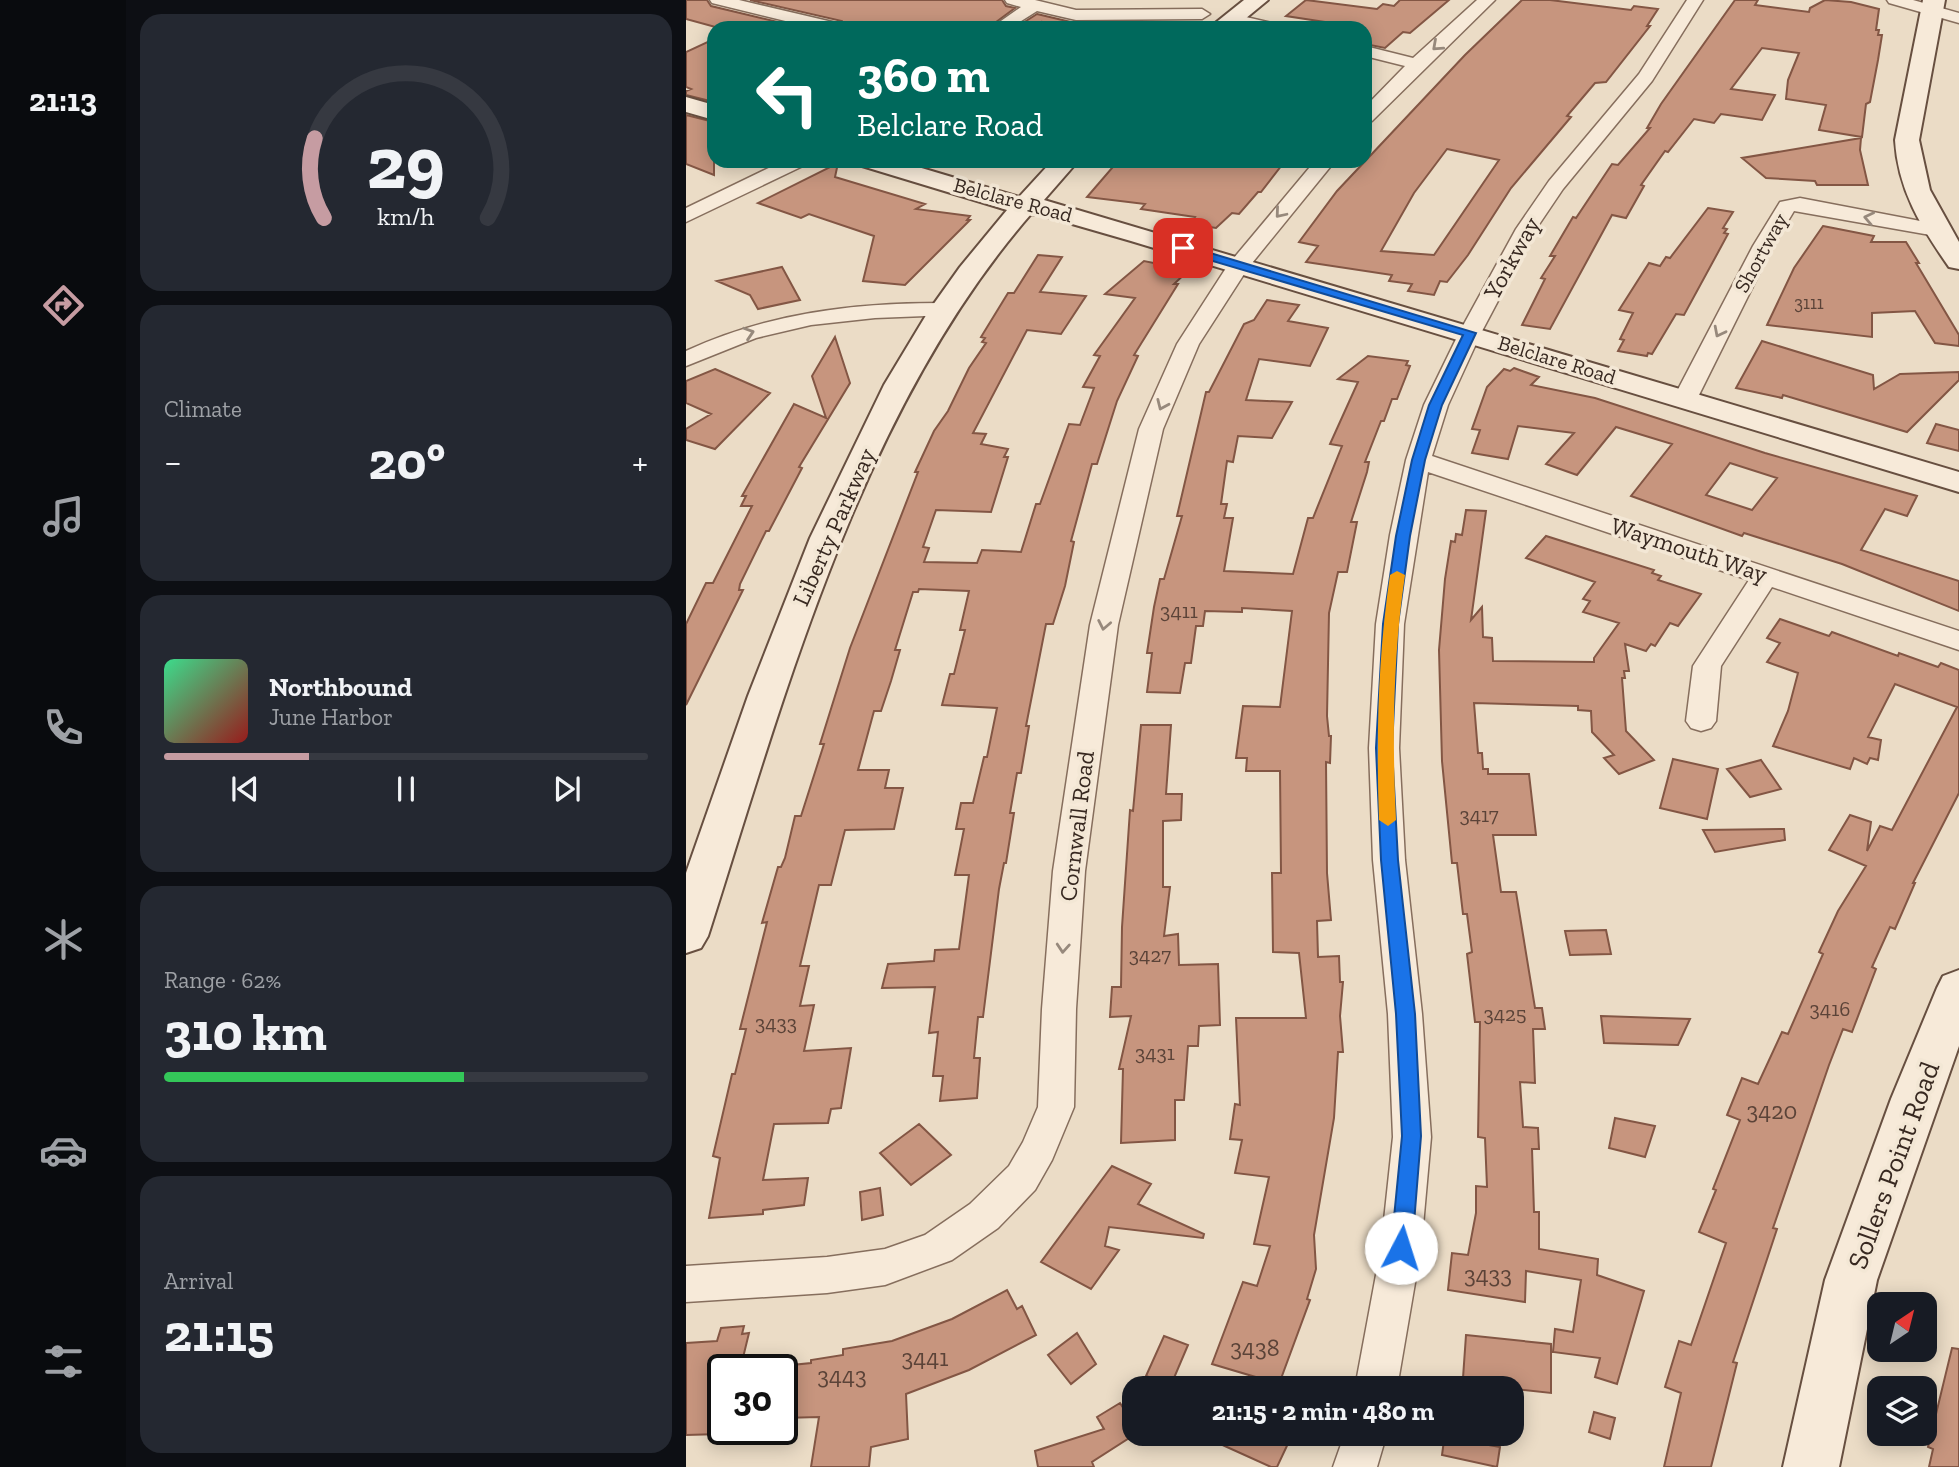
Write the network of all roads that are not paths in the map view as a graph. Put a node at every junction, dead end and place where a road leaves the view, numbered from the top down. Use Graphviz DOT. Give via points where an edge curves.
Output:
graph roads {
  1 [pos="718,0"];
  2 [pos="1013,0"];
  3 [pos="1257,0"];
  4 [pos="1487,0"];
  5 [pos="1695,0"];
  6 [pos="1895,0"];
  7 [pos="1035,5"];
  8 [pos="1933,5"];
  9 [pos="1201,14"];
  10 [pos="1959,18"];
  11 [pos="806,21"];
  12 [pos="1010,21"];
  13 [pos="1230,21"];
  14 [pos="1372,53"];
  15 [pos="1416,64"];
  16 [pos="686,104"];
  17 [pos="1372,110"];
  18 [pos="707,111"];
  19 [pos="784,168"];
  20 [pos="895,168"];
  21 [pos="1059,168"];
  22 [pos="1319,168"];
  23 [pos="1023,206"];
  24 [pos="686,216"];
  25 [pos="1936,230"];
  26 [pos="1959,261"];
  27 [pos="1239,265"];
  28 [pos="943,310"];
  29 [pos="1470,333"];
  30 [pos="686,359"];
  31 [pos="1685,399"];
  32 [pos="1418,460"];
  33 [pos="1959,482"];
  34 [pos="1766,576"];
  35 [pos="1959,641"];
  36 [pos="1701,721"];
  37 [pos="686,936"];
  38 [pos="1959,988"];
  39 [pos="686,1284"];
  40 [pos="1378,1376"];
  41 [pos="1362,1446"];
  42 [pos="1355,1467"];
  43 [pos="1811,1467"];
  1 -- 11 [label="street"];
  2 -- 7 [label="street"];
  3 -- 13 [label="street"];
  4 -- 15 [label="street, one-way"];
  5 -- 29 [label="street, Yorkway" via="1646,77 1556,185 1526,229"];
  6 -- 8 [label="street"];
  7 -- 9 [label="street" via="1090,16"];
  7 -- 12 [label="street"];
  8 -- 10 [label="street"];
  8 -- 25 [label="street" via="1907,140 1908,163"];
  14 -- 15 [label="street"];
  15 -- 17 [label="street"];
  16 -- 18 [label="street"];
  19 -- 24 [label="street"];
  20 -- 23 [label="street, Belclare Road"];
  21 -- 23 [label="street, Liberty Parkway"];
  22 -- 27 [label="street, Cornwall Road, one-way"];
  23 -- 27 [label="street, Belclare Road" via="1043,207"];
  23 -- 28 [label="street, Liberty Parkway"];
  25 -- 26 [label="street"];
  25 -- 31 [label="street, Shortway, one-way" via="1800,204 1787,206"];
  27 -- 29 [label="street, Belclare Road"];
  27 -- 39 [label="street, Cornwall Road, one-way" via="1188,344 1151,429 1104,625 1069,871 1056,1107 1039,1149 1022,1178 984,1216 938,1248 885,1267"];
  30 -- 28 [label="street, one-way" via="716,344 807,317 894,309"];
  28 -- 37 [label="street, Liberty Parkway" via="892,398 836,515 782,650"];
  29 -- 31 [label="street, Belclare Road"];
  29 -- 32 [label="street, Yorkway" via="1436,405"];
  31 -- 33 [label="street, Belclare Road"];
  32 -- 34 [label="street, Waymouth Way"];
  32 -- 40 [label="street, Yorkway" via="1390,624 1384,748 1412,1136 1401,1248"];
  34 -- 35 [label="street, Waymouth Way"];
  34 -- 36 [label="street" via="1707,666"];
  38 -- 43 [label="street, Sollers Point Road" via="1851,1280"];
  41 -- 42 [label="street"];
}
